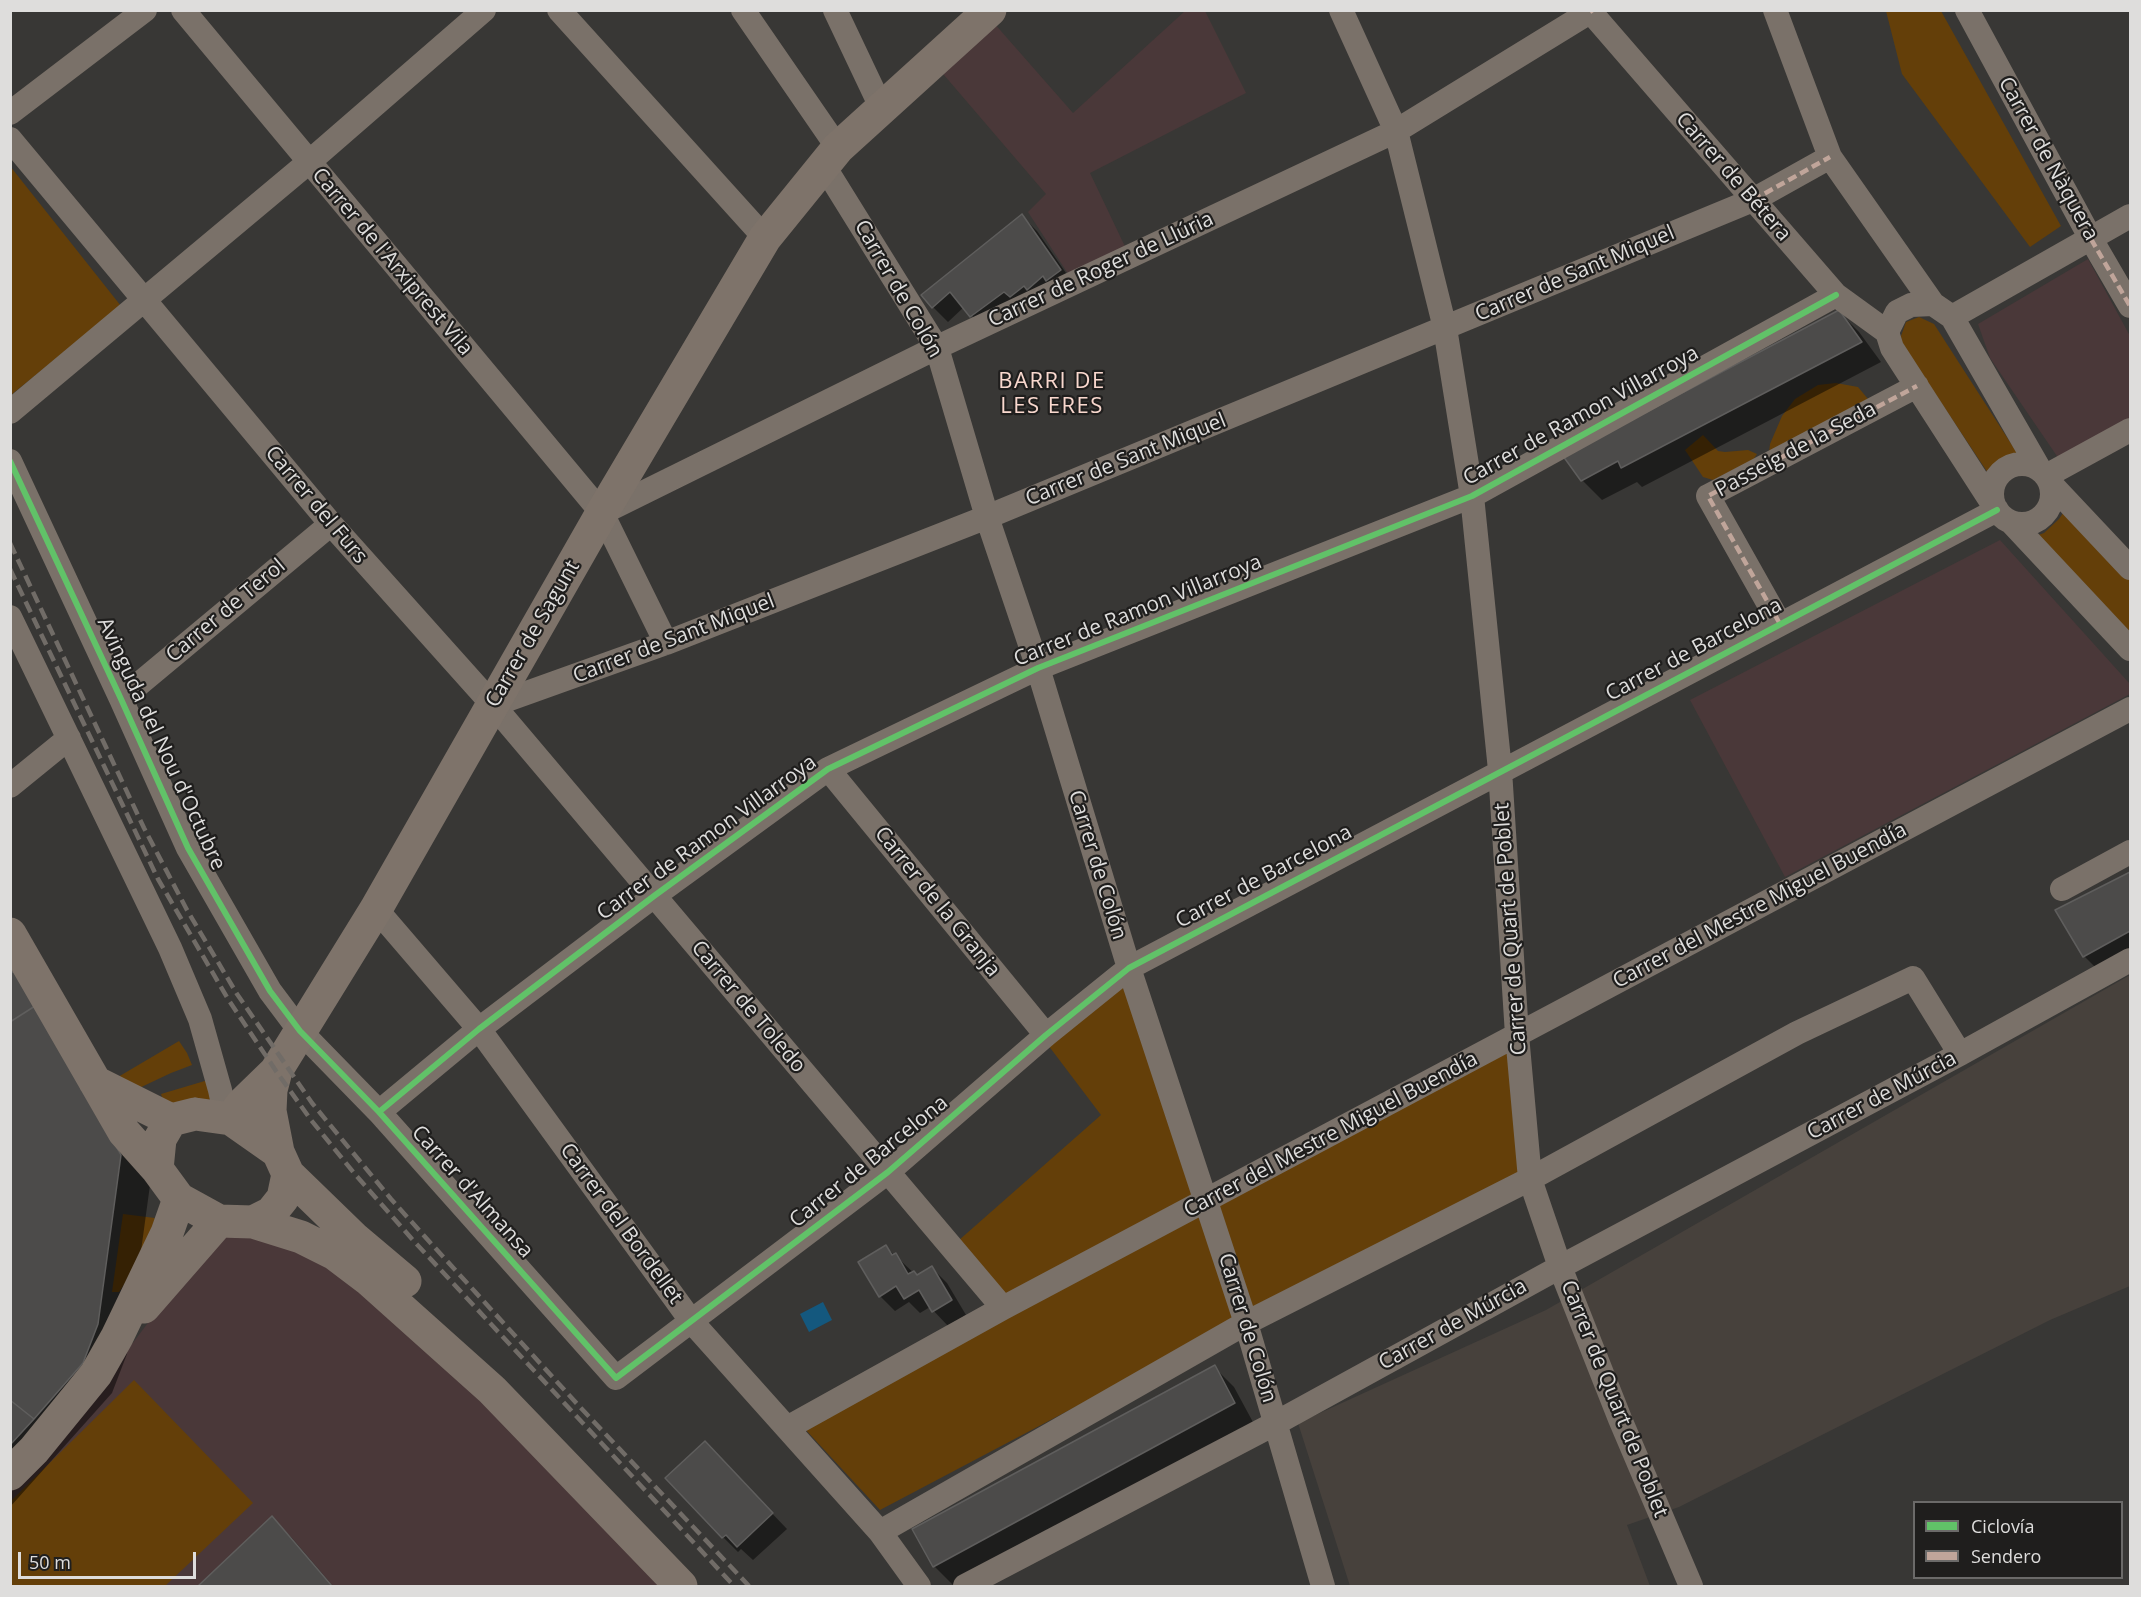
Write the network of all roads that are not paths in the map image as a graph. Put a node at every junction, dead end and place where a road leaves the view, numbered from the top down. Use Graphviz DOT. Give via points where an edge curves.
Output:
graph roads {
  1 [pos="146,10"];
  2 [pos="183,10"];
  3 [pos="484,10"];
  4 [pos="559,10"];
  5 [pos="743,10"];
  6 [pos="835,10"];
  7 [pos="990,10"];
  8 [pos="1341,10"];
  9 [pos="1775,10"];
  10 [pos="1967,10"];
  11 [pos="1591,11"];
  12 [pos="881,107"];
  13 [pos="10,113"];
  14 [pos="1396,131"];
  15 [pos="10,140"];
  16 [pos="831,157"];
  17 [pos="1830,157"];
  18 [pos="309,162"];
  19 [pos="1753,200"];
  20 [pos="2130,216"];
  21 [pos="765,238"];
  22 [pos="2091,239"];
  23 [pos="1836,295"];
  24 [pos="145,299"];
  25 [pos="2130,306"];
  26 [pos="1942,311"];
  27 [pos="1445,328"];
  28 [pos="1887,332"];
  29 [pos="937,348"];
  30 [pos="1917,386"];
  31 [pos="10,412"];
  32 [pos="2130,430"];
  33 [pos="10,461"];
  34 [pos="2045,476"];
  35 [pos="1472,496"];
  36 [pos="602,513"];
  37 [pos="2001,513"];
  38 [pos="987,517"];
  39 [pos="331,524"];
  40 [pos="2130,568"];
  41 [pos="10,617"];
  42 [pos="1780,624"];
  43 [pos="666,644"];
  44 [pos="2130,649"];
  45 [pos="1038,668"];
  46 [pos="121,699"];
  47 [pos="493,705"];
  48 [pos="2130,709"];
  49 [pos="69,738"];
  50 [pos="828,769"];
  51 [pos="1500,770"];
  52 [pos="10,786"];
  53 [pos="2130,852"];
  54 [pos="2062,889"];
  55 [pos="654,896"];
  56 [pos="376,909"];
  57 [pos="13,944"];
  58 [pos="2130,960"];
  59 [pos="1129,968"];
  60 [pos="479,1029"];
  61 [pos="300,1031"];
  62 [pos="1046,1035"];
  63 [pos="1517,1035"];
  64 [pos="1960,1054"];
  65 [pos="271,1076"];
  66 [pos="95,1082"];
  67 [pos="226,1109"];
  68 [pos="379,1112"];
  69 [pos="272,1119"];
  70 [pos="171,1120"];
  71 [pos="283,1163"];
  72 [pos="157,1169"];
  73 [pos="888,1172"];
  74 [pos="1530,1179"];
  75 [pos="179,1199"];
  76 [pos="1207,1201"];
  77 [pos="219,1221"];
  78 [pos="253,1222"];
  79 [pos="1560,1267"];
  80 [pos="413,1288"];
  81 [pos="1003,1308"];
  82 [pos="692,1322"];
  83 [pos="1246,1323"];
  84 [pos="117,1337"];
  85 [pos="616,1378"];
  86 [pos="492,1390"];
  87 [pos="1276,1423"];
  88 [pos="787,1428"];
  89 [pos="10,1474"];
  90 [pos="880,1532"];
  91 [pos="681,1587"];
  92 [pos="919,1587"];
  93 [pos="965,1587"];
  94 [pos="1323,1587"];
  95 [pos="1691,1587"];
  1 -- 13 [label="street"];
  2 -- 18 [label="street, Carrer de l'Arxiprest Vila"];
  3 -- 18 [label="street"];
  4 -- 21 [label="street"];
  5 -- 16 [label="street, Carrer de Colón"];
  6 -- 12 [label="street"];
  7 -- 12 [label="street, Carrer de Sagunt"];
  8 -- 14 [label="street, Carrer de Quart de Poblet"];
  9 -- 17 [label="street"];
  10 -- 22 [label="street, Carrer de Nàquera"];
  11 -- 14 [label="street, Carrer de Roger de Llúria"];
  11 -- 19 [label="street, Carrer de Bétera"];
  12 -- 16 [label="street, Carrer de Sagunt"];
  14 -- 27 [label="street, Carrer de Quart de Poblet"];
  14 -- 29 [label="street, Carrer de Roger de Llúria"];
  15 -- 24 [label="street, Carrer del Furs"];
  16 -- 21 [label="street, Carrer de Sagunt"];
  16 -- 29 [label="street, Carrer de Colón"];
  17 -- 19 [label="street, Carrer de Sant Miquel"];
  17 -- 26 [label="street"];
  18 -- 24 [label="street"];
  18 -- 36 [label="street, Carrer de l'Arxiprest Vila"];
  19 -- 23 [label="street, Carrer de Bétera"];
  19 -- 27 [label="street, Carrer de Sant Miquel"];
  20 -- 22 [label="street"];
  21 -- 36 [label="street, Carrer de Sagunt"];
  22 -- 25 [label="street, Carrer de Nàquera"];
  22 -- 26 [label="street"];
  23 -- 28 [label="street, Carrer de Bétera"];
  23 -- 35 [label="street, Carrer de Ramon Villarroya"];
  24 -- 31 [label="street"];
  24 -- 39 [label="street, Carrer del Furs"];
  26 -- 28 [label="street" via="1911,305 1897,312"];
  26 -- 34 [label="street"];
  27 -- 35 [label="street, Carrer de Quart de Poblet"];
  27 -- 38 [label="street, Carrer de Sant Miquel"];
  28 -- 30 [label="street, Carrer de Bétera" via="1892,348"];
  29 -- 36 [label="street, Carrer de Roger de Llúria"];
  29 -- 38 [label="street, Carrer de Colón"];
  30 -- 37 [label="street, Carrer de Bétera"];
  30 -- 42 [label="street, Passeig de la Seda" via="1708,496"];
  32 -- 34 [label="street"];
  33 -- 46 [label="street, Avinguda del Nou d'Octubre"];
  34 -- 37 [label="street" via="2051,502 2040,519 2021,524"];
  34 -- 37 [label="street" via="2024,464 2001,474 1993,489"];
  34 -- 40 [label="street"];
  35 -- 45 [label="street, Carrer de Ramon Villarroya"];
  35 -- 51 [label="street, Carrer de Quart de Poblet"];
  36 -- 43 [label="street, Carrer de l'Arxiprest Vila"];
  36 -- 47 [label="street, Carrer de Sagunt"];
  37 -- 42 [label="street, Carrer de Barcelona"];
  37 -- 44 [label="street, Carrer de Bétera"];
  38 -- 43 [label="street, Carrer de Sant Miquel"];
  38 -- 45 [label="street, Carrer de Colón"];
  39 -- 46 [label="street, Carrer de Terol"];
  39 -- 47 [label="street, Carrer del Furs"];
  41 -- 49 [label="street"];
  42 -- 51 [label="street, Carrer de Barcelona"];
  43 -- 47 [label="street, Carrer de Sant Miquel"];
  45 -- 50 [label="street, Carrer de Ramon Villarroya"];
  45 -- 59 [label="street, Carrer de Colón"];
  46 -- 61 [label="street, Avinguda del Nou d'Octubre" via="188,848 270,992"];
  47 -- 55 [label="street, Carrer de Toledo"];
  47 -- 56 [label="street, Carrer de Sagunt"];
  48 -- 63 [label="street, Carrer del Mestre Miguel Buendía"];
  49 -- 52 [label="street"];
  49 -- 67 [label="street" via="170,948 200,1019"];
  50 -- 55 [label="street, Carrer de Ramon Villarroya"];
  50 -- 62 [label="street, Carrer de la Granja"];
  51 -- 59 [label="street, Carrer de Barcelona"];
  51 -- 63 [label="street, Carrer de Quart de Poblet"];
  53 -- 54 [label="street"];
  55 -- 60 [label="street, Carrer de Ramon Villarroya"];
  55 -- 73 [label="street, Carrer de Toledo"];
  56 -- 60 [label="street, Carrer del Bordellet"];
  56 -- 61 [label="street, Carrer de Sagunt"];
  57 -- 66 [label="street"];
  58 -- 64 [label="street, Carrer de Múrcia"];
  59 -- 62 [label="street, Carrer de Barcelona"];
  59 -- 76 [label="street, Carrer de Colón"];
  60 -- 68 [label="street, Carrer de Ramon Villarroya"];
  60 -- 82 [label="street, Carrer del Bordellet"];
  61 -- 65 [label="street, Carrer de Sagunt"];
  61 -- 68 [label="street, Carrer d'Almansa"];
  62 -- 73 [label="street, Carrer de Barcelona"];
  63 -- 74 [label="street, Carrer de Quart de Poblet"];
  63 -- 76 [label="street, Carrer del Mestre Miguel Buendía"];
  64 -- 74 [label="street" via="1913,978 1797,1033"];
  64 -- 79 [label="street, Carrer de Múrcia"];
  65 -- 67 [label="street, Carrer de Sagunt" via="242,1104"];
  65 -- 69 [label="street"];
  66 -- 70 [label="street"];
  66 -- 72 [label="street" via="124,1132"];
  67 -- 70 [label="street"];
  67 -- 71 [label="street"];
  68 -- 85 [label="street, Carrer d'Almansa"];
  69 -- 71 [label="street"];
  69 -- 80 [label="street"];
  70 -- 72 [label="street" via="160,1139"];
  71 -- 78 [label="street" via="283,1198 271,1213"];
  71 -- 80 [label="street" via="354,1238"];
  72 -- 75 [label="street"];
  73 -- 81 [label="street, Carrer de Toledo"];
  73 -- 82 [label="street, Carrer de Barcelona"];
  74 -- 79 [label="street, Carrer de Quart de Poblet"];
  74 -- 83 [label="street"];
  75 -- 77 [label="street"];
  75 -- 84 [label="street"];
  76 -- 81 [label="street, Carrer del Mestre Miguel Buendía"];
  76 -- 83 [label="street, Carrer de Colón"];
  77 -- 78 [label="street"];
  77 -- 84 [label="street"];
  78 -- 86 [label="street" via="301,1237 335,1254"];
  79 -- 87 [label="street, Carrer de Múrcia"];
  79 -- 95 [label="street, Carrer de Quart de Poblet"];
  80 -- 86 [label="street"];
  81 -- 88 [label="street, Carrer del Mestre Miguel Buendía"];
  82 -- 85 [label="street, Carrer de Barcelona"];
  82 -- 88 [label="street, Carrer del Bordellet"];
  83 -- 87 [label="street, Carrer de Colón"];
  83 -- 90 [label="street"];
  84 -- 89 [label="street" via="96,1374"];
  86 -- 91 [label="street"];
  87 -- 93 [label="street, Carrer de Múrcia"];
  87 -- 94 [label="street, Carrer de Colón"];
  88 -- 90 [label="street, Carrer del Bordellet"];
  90 -- 92 [label="street, Carrer del Bordellet"];
}
